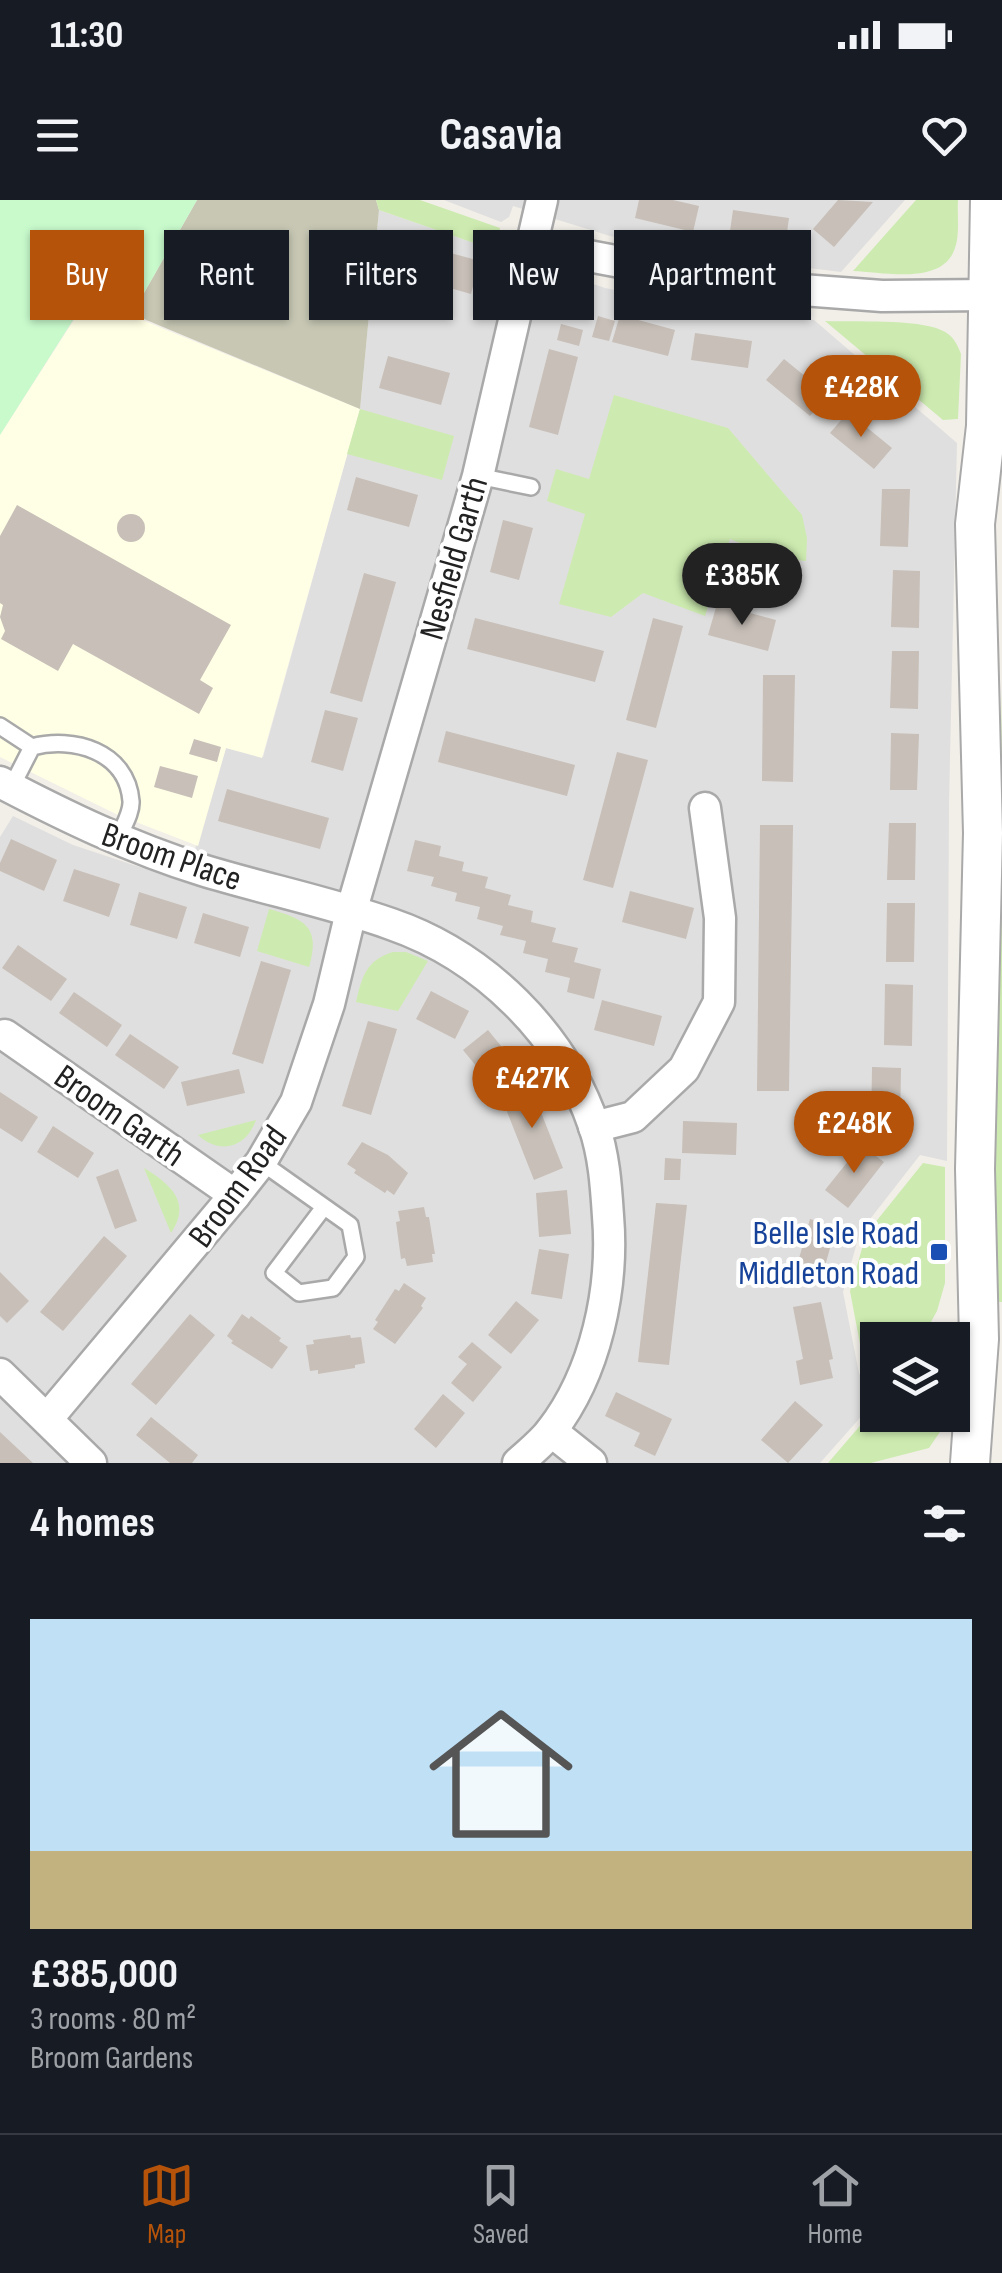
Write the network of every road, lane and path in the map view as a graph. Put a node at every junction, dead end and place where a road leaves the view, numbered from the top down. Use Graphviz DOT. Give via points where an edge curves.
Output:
graph roads {
  1 [pos="542,200"];
  2 [pos="990,200"];
  3 [pos="534,230"];
  4 [pos="594,258"];
  5 [pos="995,291"];
  6 [pos="513,320"];
  7 [pos="478,476"];
  8 [pos="531,486"];
  9 [pos="988,524"];
  10 [pos="0,726"];
  11 [pos="32,748"];
  12 [pos="6,785"];
  13 [pos="704,808"];
  14 [pos="118,839"];
  15 [pos="351,912"];
  16 [pos="5,1035"];
  17 [pos="594,1127"];
  18 [pos="261,1162"];
  19 [pos="235,1195"];
  20 [pos="324,1207"];
  21 [pos="991,1339"];
  22 [pos="0,1374"];
  23 [pos="48,1419"];
  24 [pos="551,1430"];
  25 [pos="90,1463"];
  26 [pos="518,1463"];
  27 [pos="591,1463"];
  28 [pos="970,1463"];
  1 -- 3 [label="street, Nesfield Garth"];
  2 -- 5 [label="street"];
  4 -- 5 [label="street" via="748,286 882,296"];
  5 -- 9 [label="street"];
  6 -- 7 [label="street, Nesfield Garth"];
  7 -- 8 [label="lane"];
  7 -- 15 [label="street, Nesfield Garth"];
  9 -- 21 [label="street" via="975,1169"];
  10 -- 11 [label="lane"];
  11 -- 12 [label="lane"];
  11 -- 14 [label="lane" via="76,742 114,764 132,804"];
  12 -- 14 [label="street, Broom Place"];
  13 -- 17 [label="street" via="720,918 719,1002 684,1069 633,1116"];
  14 -- 15 [label="street, Broom Place"];
  15 -- 17 [label="street, Broom Place" via="432,942 514,1000 576,1081"];
  15 -- 18 [label="street, Broom Road" via="296,1102"];
  16 -- 19 [label="street, Broom Garth"];
  17 -- 24 [label="street, Broom Place" via="605,1171 610,1275 584,1372"];
  18 -- 19 [label="street, Broom Road"];
  18 -- 20 [label="lane"];
  19 -- 23 [label="street, Broom Road"];
  20 -- 20 [label="lane" via="350,1225 356,1258 334,1288 299,1293 274,1273"];
  21 -- 28 [label="street"];
  22 -- 23 [label="street"];
  23 -- 25 [label="street"];
  24 -- 26 [label="street, Broom Place"];
  24 -- 27 [label="street"];
}
